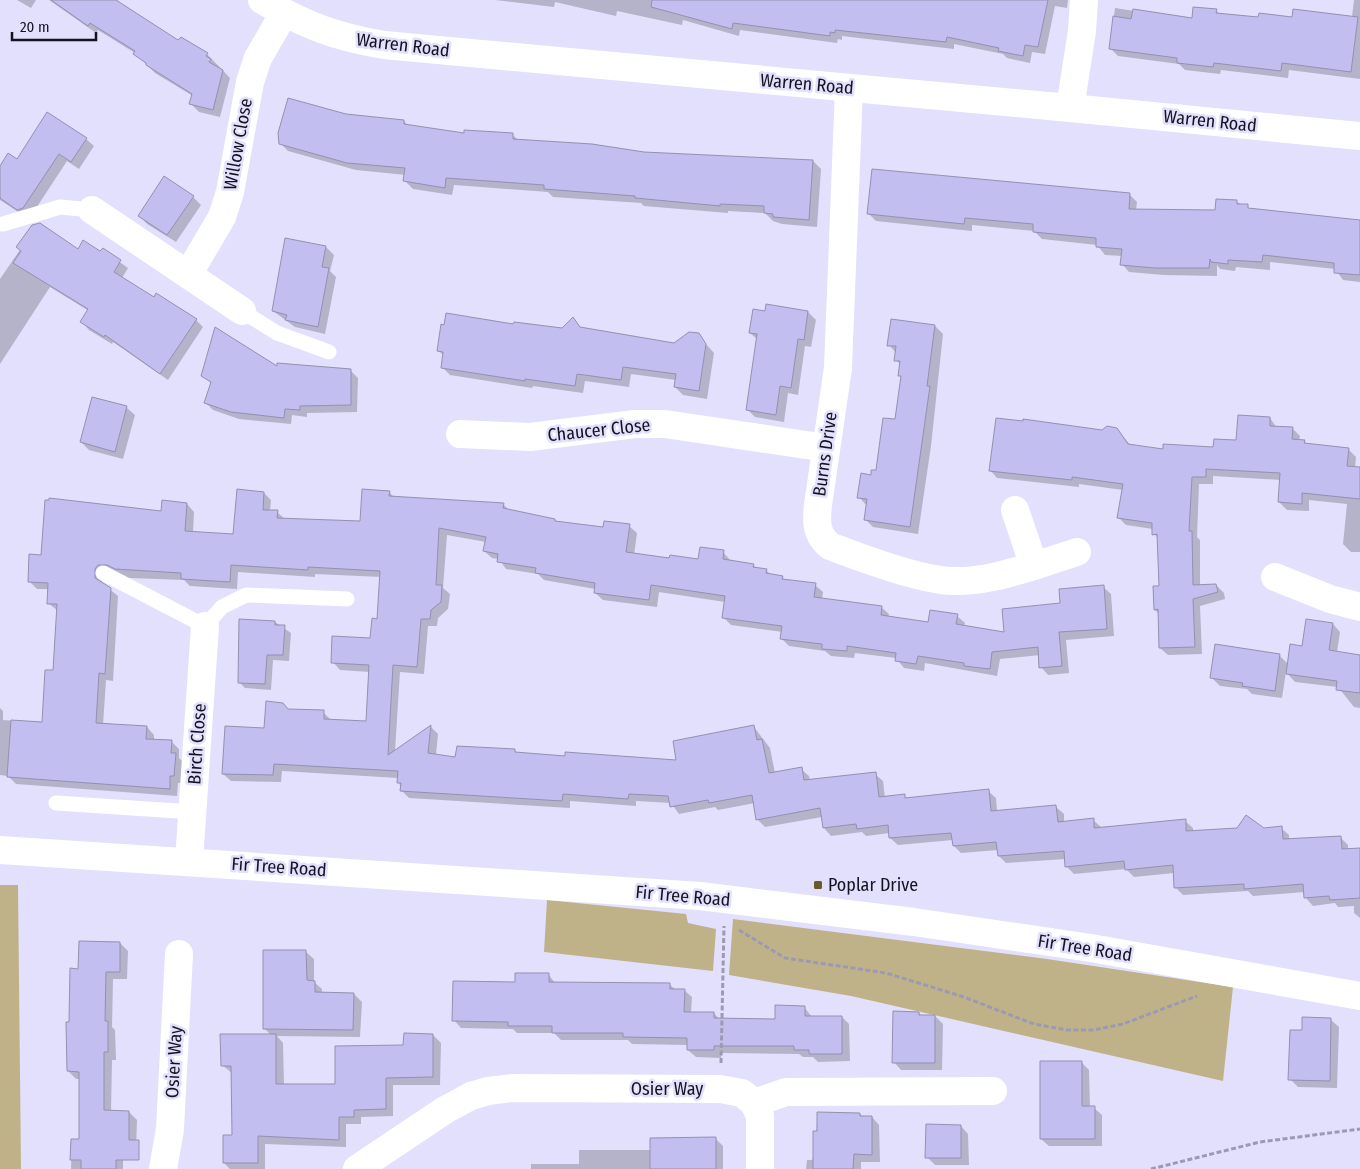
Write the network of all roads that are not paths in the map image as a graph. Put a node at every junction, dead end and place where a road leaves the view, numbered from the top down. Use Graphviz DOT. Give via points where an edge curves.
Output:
graph roads {
  1 [pos="1084,0"];
  2 [pos="273,7"];
  3 [pos="849,88"];
  4 [pos="1070,108"];
  5 [pos="1360,136"];
  6 [pos="92,210"];
  7 [pos="3,224"];
  8 [pos="189,273"];
  9 [pos="242,311"];
  10 [pos="330,352"];
  11 [pos="460,434"];
  12 [pos="826,448"];
  13 [pos="1015,510"];
  14 [pos="1076,552"];
  15 [pos="1034,566"];
  16 [pos="103,573"];
  17 [pos="1275,577"];
  18 [pos="347,599"];
  19 [pos="1360,607"];
  20 [pos="205,626"];
  21 [pos="56,803"];
  22 [pos="193,812"];
  23 [pos="0,850"];
  24 [pos="189,861"];
  25 [pos="179,954"];
  26 [pos="1360,996"];
  27 [pos="993,1091"];
  28 [pos="754,1103"];
  29 [pos="164,1169"];
  30 [pos="357,1169"];
  31 [pos="760,1169"];
  1 -- 4 [label="street"];
  2 -- 3 [label="street, Warren Road" via="337,36 384,46"];
  2 -- 8 [label="street, Willow Close" via="250,82 234,176 222,217"];
  3 -- 4 [label="street, Warren Road"];
  3 -- 12 [label="street, Burns Drive" via="838,368"];
  4 -- 5 [label="street, Warren Road"];
  6 -- 7 [label="lane" via="60,207"];
  6 -- 8 [label="street"];
  8 -- 9 [label="street"];
  9 -- 10 [label="lane" via="277,334"];
  11 -- 12 [label="street, Chaucer Close" via="530,438 635,424 665,424"];
  12 -- 15 [label="street, Burns Drive" via="816,520 818,532 830,546 917,574 950,581 978,580"];
  13 -- 15 [label="street"];
  14 -- 15 [label="street, Burns Drive"];
  16 -- 20 [label="lane"];
  17 -- 19 [label="street"];
  18 -- 20 [label="lane" via="246,595 222,606"];
  20 -- 22 [label="street, Birch Close"];
  21 -- 22 [label="lane"];
  22 -- 24 [label="street, Birch Close"];
  23 -- 24 [label="street, Fir Tree Road"];
  24 -- 26 [label="street, Fir Tree Road" via="700,896 1091,948"];
  25 -- 29 [label="street, Osier Way" via="170,1129"];
  27 -- 28 [label="street" via="786,1092"];
  28 -- 30 [label="street, Osier Way" via="742,1093 720,1089 512,1088 488,1091 445,1110"];
  28 -- 31 [label="street" via="760,1116"];
}
